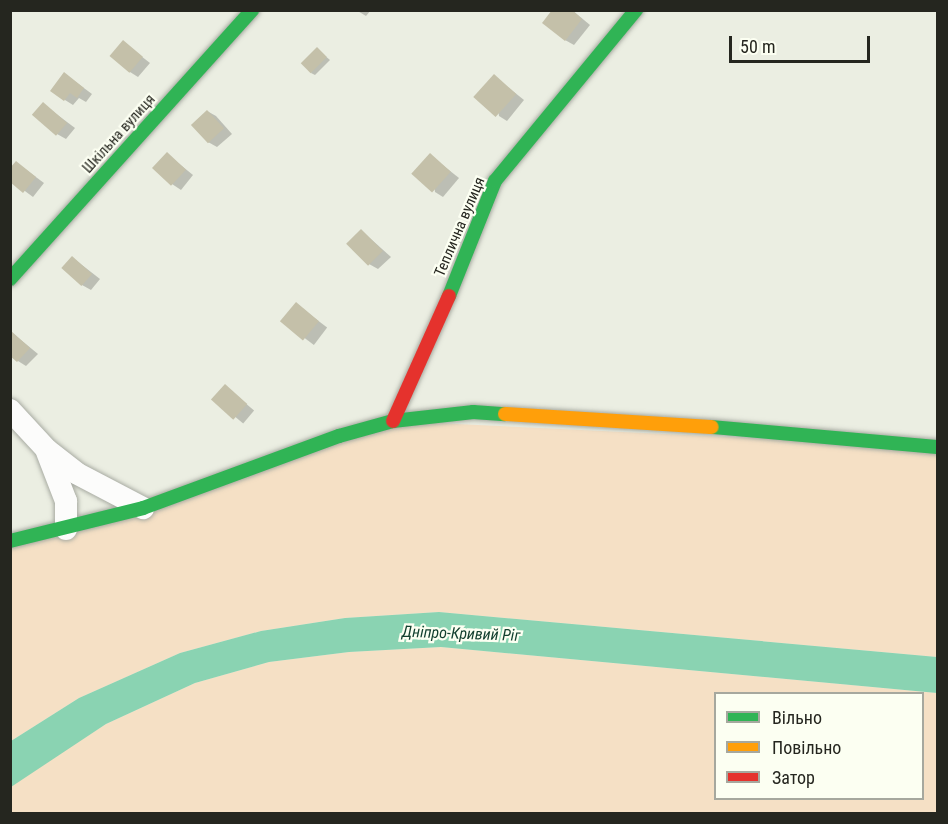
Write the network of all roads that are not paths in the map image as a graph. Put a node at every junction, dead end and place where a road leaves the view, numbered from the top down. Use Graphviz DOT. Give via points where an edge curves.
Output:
graph roads {
  1 [pos="252,10"];
  2 [pos="636,10"];
  3 [pos="10,279"];
  4 [pos="10,410"];
  5 [pos="393,421"];
  6 [pos="938,447"];
  7 [pos="47,450"];
  8 [pos="143,508"];
  9 [pos="66,529"];
  10 [pos="10,541"];
  1 -- 3 [label="street, Шкільна вулиця"];
  2 -- 5 [label="street, Теплична вулиця" via="495,182 468,254"];
  4 -- 7 [label="street"];
  5 -- 6 [label="street" via="473,412 649,421"];
  5 -- 8 [label="street" via="339,436"];
  7 -- 8 [label="street" via="76,473"];
  7 -- 9 [label="street" via="66,501"];
  8 -- 9 [label="street"];
  9 -- 10 [label="street"];
}
